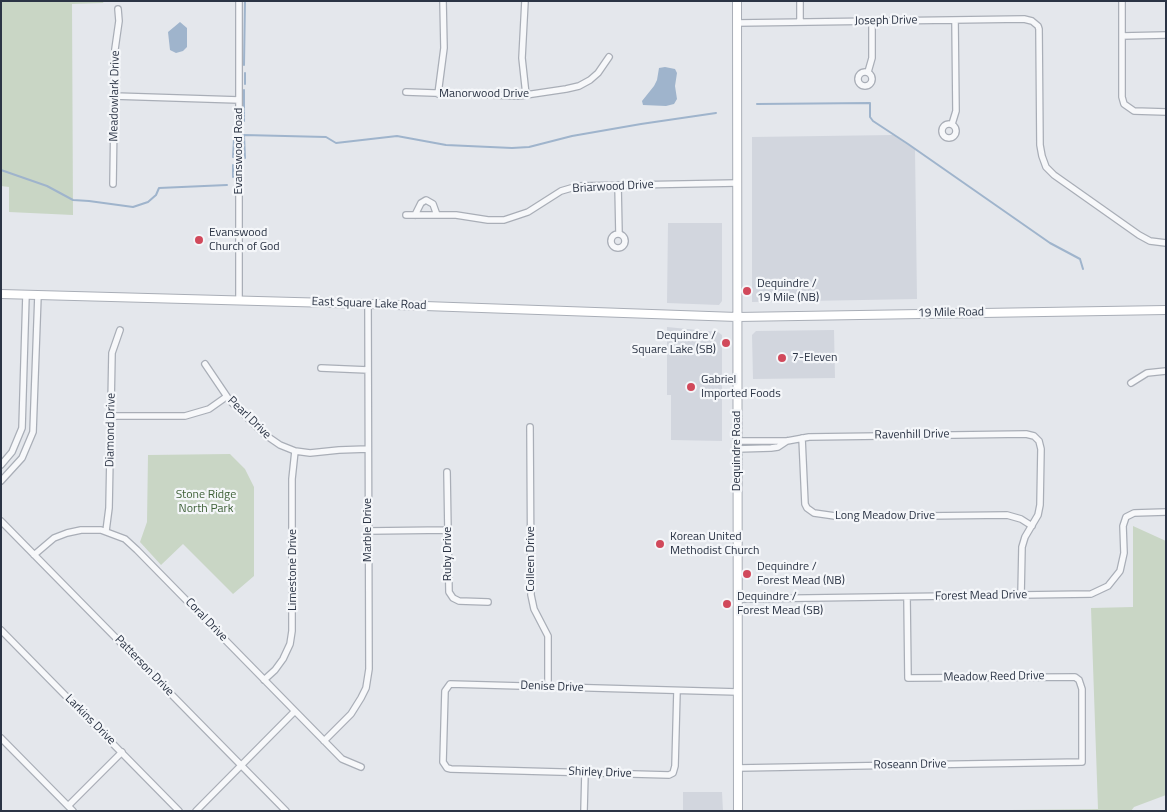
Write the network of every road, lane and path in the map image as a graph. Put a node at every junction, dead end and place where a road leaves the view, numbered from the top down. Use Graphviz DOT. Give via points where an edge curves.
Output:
graph roads {
  1 [pos="239,1"];
  2 [pos="443,1"];
  3 [pos="525,1"];
  4 [pos="737,1"];
  5 [pos="800,1"];
  6 [pos="1122,1"];
  7 [pos="118,9"];
  8 [pos="955,20"];
  9 [pos="872,21"];
  10 [pos="800,22"];
  11 [pos="736,23"];
  12 [pos="1122,36"];
  13 [pos="1166,36"];
  14 [pos="609,57"];
  15 [pos="868,72"];
  16 [pos="406,92"];
  17 [pos="438,94"];
  18 [pos="526,95"];
  19 [pos="114,96"];
  20 [pos="239,100"];
  21 [pos="1166,112"];
  22 [pos="952,124"];
  23 [pos="737,183"];
  24 [pos="113,184"];
  25 [pos="618,185"];
  26 [pos="406,215"];
  27 [pos="415,215"];
  28 [pos="437,215"];
  29 [pos="619,234"];
  30 [pos="1166,244"];
  31 [pos="1,294"];
  32 [pos="26,295"];
  33 [pos="38,295"];
  34 [pos="239,300"];
  35 [pos="368,304"];
  36 [pos="1166,310"];
  37 [pos="737,317"];
  38 [pos="120,330"];
  39 [pos="205,364"];
  40 [pos="321,368"];
  41 [pos="368,370"];
  42 [pos="24,371"];
  43 [pos="1166,371"];
  44 [pos="36,372"];
  45 [pos="1131,382"];
  46 [pos="226,397"];
  47 [pos="111,416"];
  48 [pos="530,427"];
  49 [pos="20,437"];
  50 [pos="802,438"];
  51 [pos="30,440"];
  52 [pos="737,445"];
  53 [pos="368,449"];
  54 [pos="295,450"];
  55 [pos="1,465"];
  56 [pos="447,472"];
  57 [pos="1,481"];
  58 [pos="1166,512"];
  59 [pos="1,521"];
  60 [pos="1032,526"];
  61 [pos="448,530"];
  62 [pos="106,531"];
  63 [pos="368,531"];
  64 [pos="34,555"];
  65 [pos="1021,595"];
  66 [pos="907,597"];
  67 [pos="738,599"];
  68 [pos="488,602"];
  69 [pos="1,630"];
  70 [pos="264,680"];
  71 [pos="548,686"];
  72 [pos="678,691"];
  73 [pos="738,692"];
  74 [pos="295,711"];
  75 [pos="1,738"];
  76 [pos="324,741"];
  77 [pos="122,752"];
  78 [pos="1082,762"];
  79 [pos="445,765"];
  80 [pos="241,766"];
  81 [pos="361,767"];
  82 [pos="738,768"];
  83 [pos="585,773"];
  84 [pos="68,806"];
  85 [pos="73,811"];
  86 [pos="180,811"];
  87 [pos="196,811"];
  88 [pos="286,811"];
  89 [pos="584,811"];
  90 [pos="738,811"];
  1 -- 20 [label="street, Evanswood Road"];
  2 -- 17 [label="street" via="444,48"];
  3 -- 18 [label="street" via="523,66"];
  4 -- 11 [label="main road, Dequindre Road"];
  5 -- 10 [label="street"];
  6 -- 12 [label="street"];
  7 -- 19 [label="street, Meadowlark Drive"];
  8 -- 9 [label="street, Joseph Drive"];
  8 -- 22 [label="street" via="956,111"];
  8 -- 30 [label="street, Joseph Drive" via="1024,19 1038,26 1040,145 1044,162 1054,175 1138,235"];
  9 -- 10 [label="street, Joseph Drive"];
  9 -- 15 [label="street" via="872,58"];
  10 -- 11 [label="street, Joseph Drive"];
  11 -- 23 [label="main road, Dequindre Road"];
  12 -- 13 [label="street"];
  12 -- 21 [label="street" via="1122,97 1126,107 1138,112"];
  14 -- 18 [label="street, Manorwood Drive" via="598,73 583,84"];
  16 -- 17 [label="street, Manorwood Drive"];
  17 -- 18 [label="street, Manorwood Drive"];
  19 -- 20 [label="street"];
  19 -- 24 [label="street, Meadowlark Drive"];
  20 -- 34 [label="street, Evanswood Road"];
  23 -- 25 [label="street, Briarwood Drive"];
  23 -- 37 [label="main road, Dequindre Road"];
  25 -- 28 [label="street, Briarwood Drive" via="569,188 521,216 504,220"];
  25 -- 29 [label="street"];
  26 -- 27 [label="street, Briarwood Drive"];
  27 -- 28 [label="street, Briarwood Drive"];
  27 -- 28 [label="street" via="421,202 426,200 433,204"];
  31 -- 32 [label="main road, East Square Lake Road"];
  32 -- 33 [label="main road, East Square Lake Road"];
  32 -- 42 [label="street"];
  33 -- 34 [label="main road, East Square Lake Road"];
  33 -- 44 [label="street"];
  34 -- 35 [label="main road, East Square Lake Road"];
  35 -- 37 [label="main road, East Square Lake Road"];
  35 -- 41 [label="street, Marble Drive"];
  36 -- 37 [label="main road, 19 Mile Road"];
  37 -- 52 [label="main road, Dequindre Road"];
  38 -- 47 [label="street, Diamond Drive" via="112,353"];
  39 -- 46 [label="street, Pearl Drive"];
  40 -- 41 [label="street"];
  41 -- 53 [label="street, Marble Drive"];
  42 -- 44 [label="street"];
  42 -- 49 [label="street"];
  43 -- 45 [label="street" via="1147,373"];
  44 -- 51 [label="street"];
  46 -- 47 [label="street" via="209,409 185,416"];
  46 -- 54 [label="street, Pearl Drive" via="271,440"];
  47 -- 62 [label="street, Diamond Drive"];
  48 -- 71 [label="street, Colleen Drive" via="531,595 534,609 548,636"];
  49 -- 51 [label="street"];
  49 -- 55 [label="street"];
  50 -- 52 [label="street, Ravenhill Drive" via="771,448"];
  50 -- 60 [label="street, Long Meadow Drive" via="805,504 814,513 842,517 1007,515"];
  50 -- 60 [label="street, Ravenhill Drive" via="1026,434 1037,438 1041,449 1040,505"];
  51 -- 57 [label="street" via="22,458"];
  52 -- 67 [label="main road, Dequindre Road"];
  53 -- 54 [label="street, Pearl Drive" via="314,453"];
  53 -- 63 [label="street, Marble Drive"];
  54 -- 70 [label="street, Limestone Drive" via="292,479 292,631 283,659"];
  56 -- 61 [label="street, Ruby Drive"];
  58 -- 65 [label="street, Forest Mead Drive" via="1134,513 1126,518 1122,565 1104,589 1083,594"];
  59 -- 64 [label="street, Patterson Drive"];
  60 -- 65 [label="street" via="1022,547"];
  61 -- 63 [label="street"];
  61 -- 68 [label="street, Ruby Drive" via="451,596 459,601"];
  62 -- 64 [label="street, Coral Drive" via="67,532 48,542"];
  62 -- 70 [label="street, Coral Drive" via="138,550"];
  63 -- 76 [label="street, Marble Drive" via="369,669 366,688 351,714"];
  64 -- 80 [label="street, Patterson Drive"];
  65 -- 66 [label="street, Forest Mead Drive"];
  66 -- 67 [label="street, Forest Mead Drive"];
  66 -- 78 [label="street, Meadow Reed Drive" via="908,678 1070,676 1079,680 1082,689"];
  67 -- 73 [label="main road, Dequindre Road"];
  69 -- 77 [label="street, Larkins Drive"];
  70 -- 74 [label="street, Coral Drive"];
  71 -- 72 [label="street, Denise Drive"];
  71 -- 79 [label="street, Denise Drive" via="456,683 447,686"];
  72 -- 73 [label="street, Denise Drive"];
  72 -- 83 [label="street, Shirley Drive" via="673,773 667,776"];
  73 -- 82 [label="main road, Dequindre Road"];
  74 -- 76 [label="street, Coral Drive"];
  74 -- 80 [label="street"];
  75 -- 84 [label="street"];
  76 -- 81 [label="street, Coral Drive" via="342,759"];
  77 -- 84 [label="street"];
  77 -- 86 [label="street, Larkins Drive"];
  78 -- 82 [label="street, Roseann Drive"];
  79 -- 83 [label="street, Shirley Drive" via="451,769"];
  80 -- 87 [label="street"];
  80 -- 88 [label="street, Patterson Drive"];
  82 -- 90 [label="main road, Dequindre Road"];
  83 -- 89 [label="street"];
  84 -- 85 [label="street"];
}
